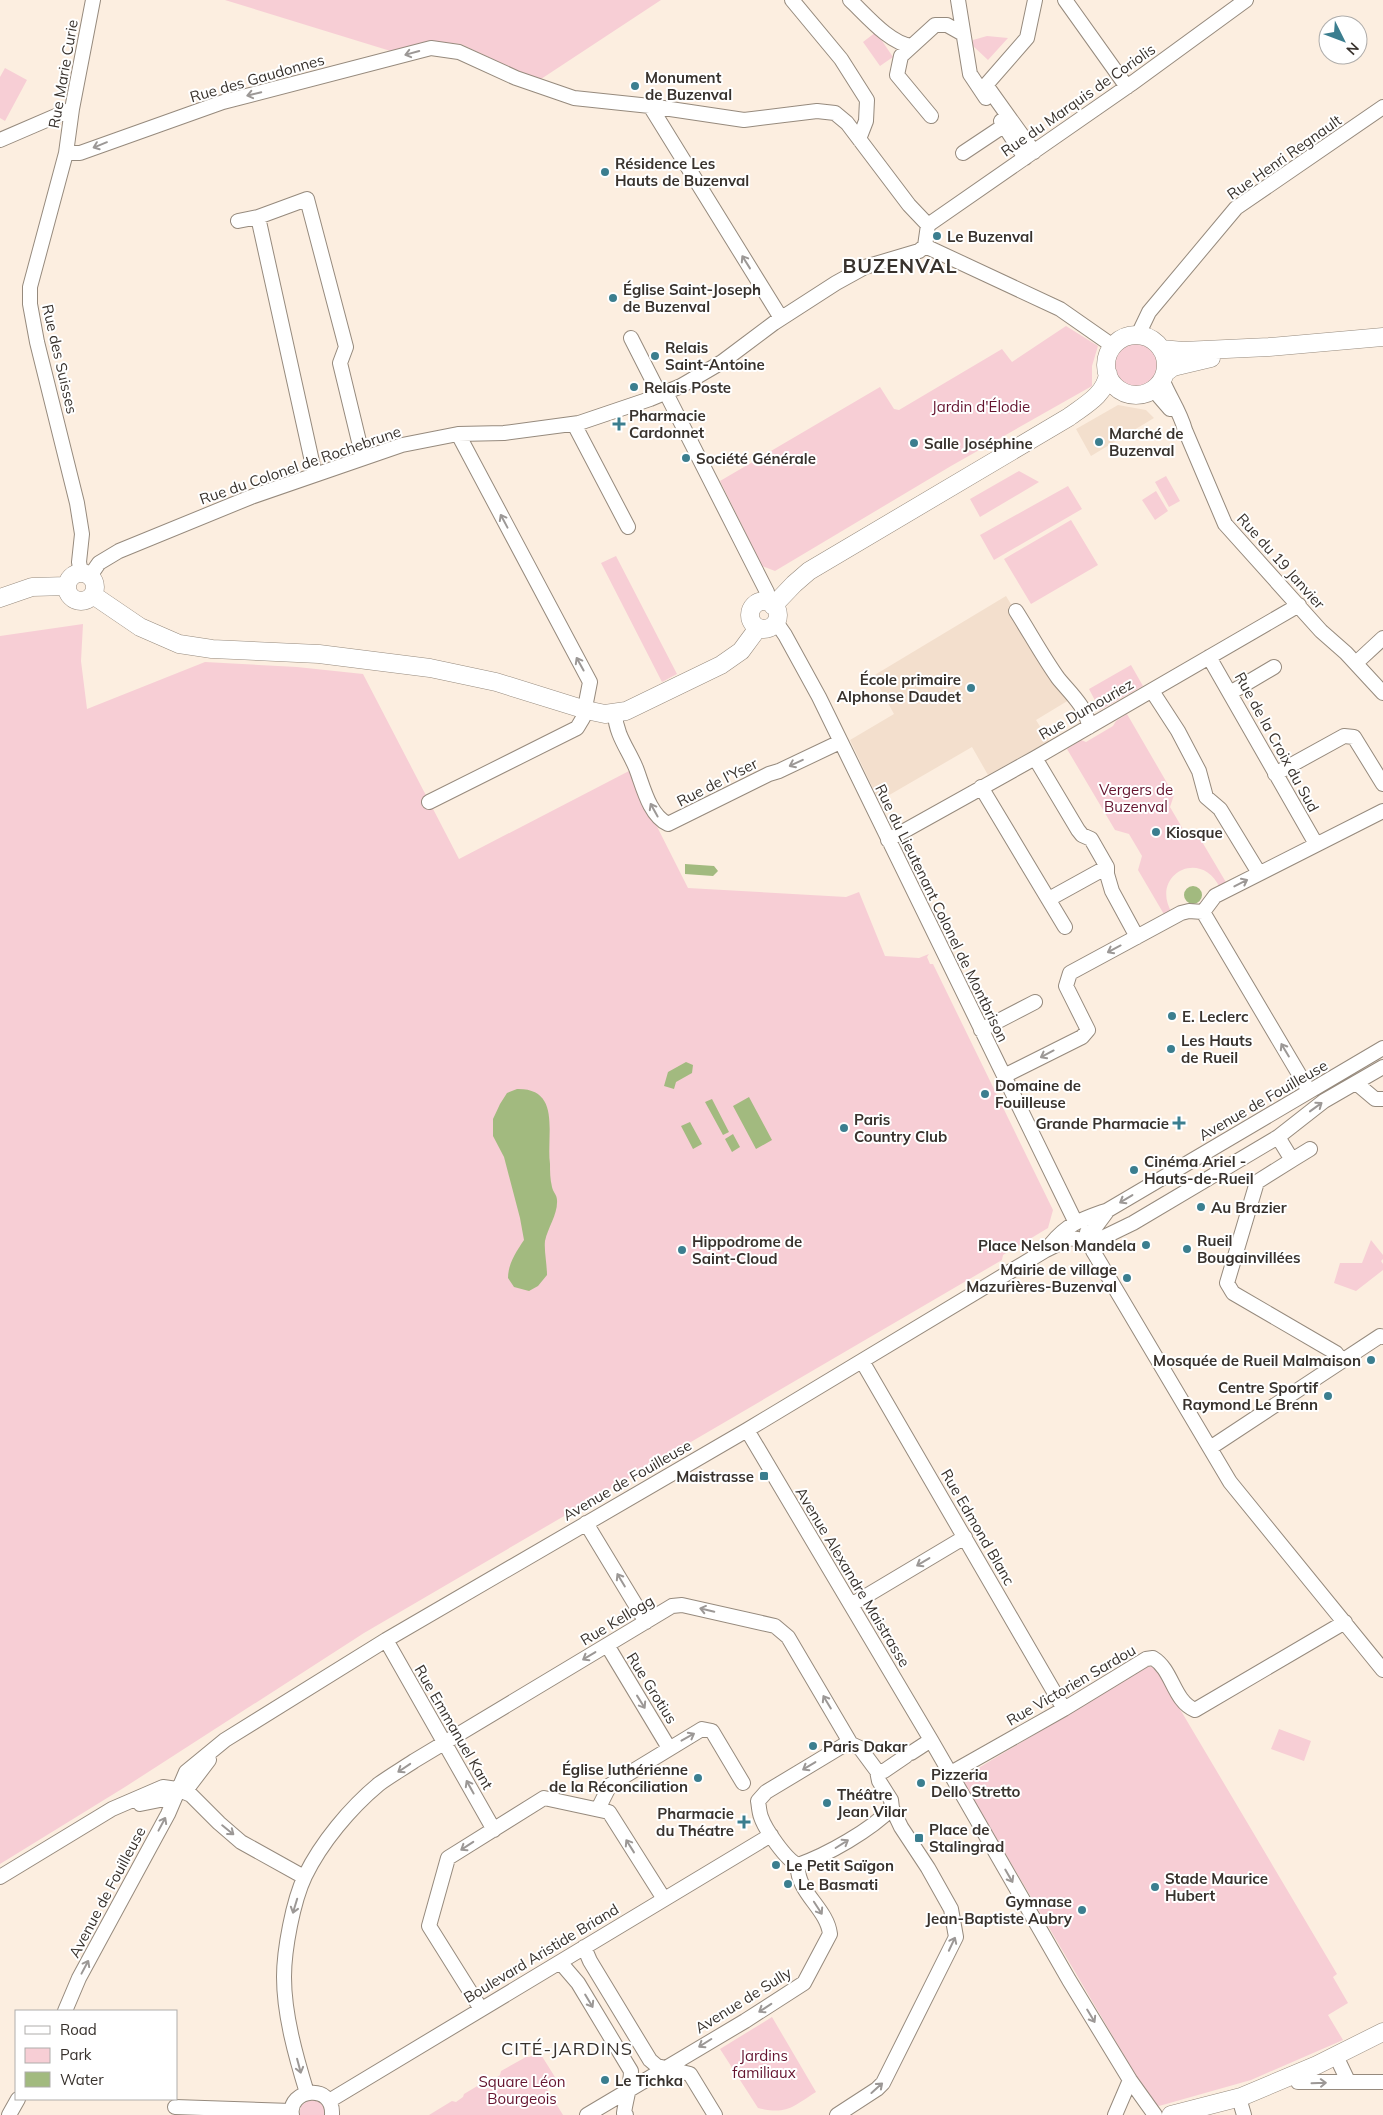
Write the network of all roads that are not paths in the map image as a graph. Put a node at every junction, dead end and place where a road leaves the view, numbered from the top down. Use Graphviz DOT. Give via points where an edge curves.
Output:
graph roads {
  1 [pos="93,0"];
  2 [pos="792,0"];
  3 [pos="850,0"];
  4 [pos="958,0"];
  5 [pos="1035,0"];
  6 [pos="1066,0"];
  7 [pos="1246,0"];
  8 [pos="963,34"];
  9 [pos="912,46"];
  10 [pos="983,87"];
  11 [pos="1127,87"];
  12 [pos="650,106"];
  13 [pos="1383,107"];
  14 [pos="72,109"];
  15 [pos="931,116"];
  16 [pos="1008,123"];
  17 [pos="859,139"];
  18 [pos="0,140"];
  19 [pos="66,153"];
  20 [pos="964,153"];
  21 [pos="1029,155"];
  22 [pos="258,216"];
  23 [pos="238,221"];
  24 [pos="928,224"];
  25 [pos="925,246"];
  26 [pos="781,318"];
  27 [pos="1138,335"];
  28 [pos="631,338"];
  29 [pos="1382,338"];
  30 [pos="1113,346"];
  31 [pos="1269,347"];
  32 [pos="1162,349"];
  33 [pos="1108,374"];
  34 [pos="1159,381"];
  35 [pos="1126,393"];
  36 [pos="663,394"];
  37 [pos="1069,417"];
  38 [pos="574,424"];
  39 [pos="458,434"];
  40 [pos="363,458"];
  41 [pos="315,475"];
  42 [pos="628,527"];
  43 [pos="82,539"];
  44 [pos="107,558"];
  45 [pos="86,575"];
  46 [pos="67,586"];
  47 [pos="93,595"];
  48 [pos="0,598"];
  49 [pos="1299,605"];
  50 [pos="772,610"];
  51 [pos="1016,611"];
  52 [pos="758,628"];
  53 [pos="1383,638"];
  54 [pos="1210,657"];
  55 [pos="1356,663"];
  56 [pos="1274,667"];
  57 [pos="1152,691"];
  58 [pos="1230,693"];
  59 [pos="1383,693"];
  60 [pos="586,710"];
  61 [pos="615,714"];
  62 [pos="1089,727"];
  63 [pos="840,742"];
  64 [pos="1035,758"];
  65 [pos="1275,774"];
  66 [pos="1383,784"];
  67 [pos="981,787"];
  68 [pos="429,802"];
  69 [pos="1383,811"];
  70 [pos="888,840"];
  71 [pos="1316,844"];
  72 [pos="1107,867"];
  73 [pos="1259,873"];
  74 [pos="1049,899"];
  75 [pos="1203,912"];
  76 [pos="1065,927"];
  77 [pos="1137,937"];
  78 [pos="1035,1002"];
  79 [pos="981,1030"];
  80 [pos="1383,1048"];
  81 [pos="1383,1067"];
  82 [pos="1004,1076"];
  83 [pos="1356,1083"];
  84 [pos="1310,1092"];
  85 [pos="1383,1099"];
  86 [pos="1278,1137"];
  87 [pos="1310,1149"];
  88 [pos="1292,1160"];
  89 [pos="1108,1210"];
  90 [pos="1075,1221"];
  91 [pos="1092,1236"];
  92 [pos="1070,1238"];
  93 [pos="1046,1250"];
  94 [pos="1383,1337"];
  95 [pos="862,1361"];
  96 [pos="1342,1361"];
  97 [pos="747,1430"];
  98 [pos="1210,1448"];
  99 [pos="586,1522"];
  100 [pos="965,1537"];
  101 [pos="851,1605"];
  102 [pos="646,1622"];
  103 [pos="1345,1622"];
  104 [pos="386,1640"];
  105 [pos="607,1645"];
  106 [pos="1383,1670"];
  107 [pos="1064,1709"];
  108 [pos="931,1740"];
  109 [pos="445,1742"];
  110 [pos="851,1744"];
  111 [pos="669,1748"];
  112 [pos="877,1771"];
  113 [pos="949,1774"];
  114 [pos="177,1788"];
  115 [pos="758,1801"];
  116 [pos="892,1808"];
  117 [pos="598,1809"];
  118 [pos="494,1830"];
  119 [pos="771,1835"];
  120 [pos="798,1865"];
  121 [pos="0,1877"];
  122 [pos="304,1877"];
  123 [pos="664,1899"];
  124 [pos="584,1947"];
  125 [pos="560,1962"];
  126 [pos="481,2009"];
  127 [pos="66,2010"];
  128 [pos="1383,2032"];
  129 [pos="1336,2056"];
  130 [pos="666,2068"];
  131 [pos="1295,2074"];
  132 [pos="1130,2080"];
  133 [pos="1348,2082"];
  134 [pos="1383,2082"];
  135 [pos="627,2091"];
  136 [pos="307,2093"];
  137 [pos="1239,2098"];
  138 [pos="17,2100"];
  139 [pos="329,2101"];
  140 [pos="172,2107"];
  141 [pos="292,2113"];
  142 [pos="9,2115"];
  143 [pos="332,2115"];
  144 [pos="587,2115"];
  145 [pos="626,2115"];
  146 [pos="715,2115"];
  147 [pos="837,2115"];
  148 [pos="1115,2115"];
  149 [pos="1155,2115"];
  150 [pos="1171,2115"];
  151 [pos="1244,2115"];
  1 -- 14 [label="street, Rue Marie Curie"];
  2 -- 17 [label="street" via="841,59 867,100 866,121"];
  3 -- 9 [label="street" via="891,38 902,45"];
  4 -- 8 [label="street"];
  5 -- 10 [label="street" via="1027,38"];
  6 -- 11 [label="street"];
  7 -- 11 [label="street, Rue du Marquis de Coriolis"];
  8 -- 9 [label="street" via="947,25 935,25"];
  8 -- 10 [label="street" via="970,74"];
  9 -- 15 [label="street" via="901,56 897,75"];
  10 -- 16 [label="street"];
  11 -- 21 [label="street, Rue du Marquis de Coriolis"];
  12 -- 17 [label="street, Rue des Gaudonnes" via="744,120 817,111 835,113"];
  12 -- 19 [label="street, Rue des Gaudonnes, one-way" via="574,98 523,81 459,52 431,48 223,102 80,153"];
  26 -- 12 [label="street, one-way"];
  13 -- 27 [label="street, Rue Henri Regnault" via="1236,208 1149,312"];
  14 -- 18 [label="street"];
  14 -- 19 [label="street, Rue Marie Curie"];
  16 -- 20 [label="street"];
  16 -- 21 [label="street"];
  17 -- 24 [label="street" via="909,205"];
  19 -- 43 [label="street, Rue des Suisses" via="30,286 30,304 77,502"];
  21 -- 24 [label="street, Rue du Marquis de Coriolis"];
  22 -- 23 [label="street"];
  22 -- 40 [label="street" via="307,199 346,347 340,363"];
  22 -- 41 [label="street"];
  24 -- 25 [label="street"];
  25 -- 26 [label="street, Rue du Colonel de Rochebrune" via="912,254 865,267"];
  25 -- 30 [label="street" via="1060,309"];
  26 -- 36 [label="street, Rue du Colonel de Rochebrune" via="722,362"];
  27 -- 30 [label="main road" via="1123,338"];
  27 -- 32 [label="main road" via="1151,339"];
  28 -- 36 [label="street, Rue du Lieutenant Colonel de Montbrison"];
  29 -- 31 [label="main road"];
  30 -- 33 [label="main road" via="1107,359"];
  31 -- 32 [label="main road"];
  31 -- 34 [label="main road" via="1184,363 1173,367"];
  32 -- 34 [label="main road" via="1166,360"];
  33 -- 35 [label="main road" via="1115,386"];
  33 -- 37 [label="main road" via="1100,392"];
  34 -- 35 [label="main road" via="1140,394"];
  34 -- 49 [label="street, Rue du 19 Janvier" via="1157,394 1168,404 1185,430 1225,524"];
  35 -- 37 [label="main road"];
  36 -- 38 [label="street, Rue du Colonel de Rochebrune"];
  36 -- 50 [label="street, Rue du Lieutenant Colonel de Montbrison" via="767,592"];
  37 -- 50 [label="main road" via="809,571"];
  38 -- 39 [label="street, Rue du Colonel de Rochebrune" via="504,433"];
  38 -- 42 [label="street"];
  39 -- 40 [label="street, Rue du Colonel de Rochebrune" via="402,445"];
  60 -- 39 [label="street, one-way" via="590,682"];
  40 -- 41 [label="street, Rue du Colonel de Rochebrune"];
  41 -- 44 [label="street, Rue du Colonel de Rochebrune" via="233,504"];
  43 -- 44 [label="street" via="94,555"];
  43 -- 45 [label="street, Rue des Suisses" via="79,562"];
  44 -- 45 [label="street, Rue du Colonel de Rochebrune"];
  45 -- 46 [label="main road" via="72,576"];
  45 -- 47 [label="main road" via="95,585"];
  46 -- 47 [label="main road" via="69,594 76,600 86,601"];
  46 -- 48 [label="main road" via="32,587"];
  47 -- 60 [label="main road" via="140,627 179,644 212,649 319,654 430,668 496,682"];
  49 -- 54 [label="street, Rue Dumouriez"];
  49 -- 55 [label="street, Rue du 19 Janvier" via="1321,631"];
  50 -- 52 [label="main road" via="768,628"];
  50 -- 52 [label="main road" via="758,603 751,610 751,620"];
  50 -- 63 [label="street, Rue du Lieutenant Colonel de Montbrison"];
  51 -- 62 [label="street" via="1058,678 1074,694"];
  52 -- 61 [label="main road" via="743,649 730,659"];
  53 -- 55 [label="street"];
  54 -- 57 [label="street, Rue Dumouriez"];
  54 -- 58 [label="street, Rue de la Croix du Sud"];
  55 -- 59 [label="street, Rue du 19 Janvier"];
  56 -- 58 [label="street"];
  57 -- 62 [label="street, Rue Dumouriez"];
  57 -- 73 [label="street" via="1199,771 1206,797 1220,809"];
  58 -- 65 [label="street, Rue de la Croix du Sud"];
  60 -- 61 [label="main road"];
  60 -- 68 [label="street" via="577,728"];
  63 -- 61 [label="street, Rue de l'Yser, one-way" via="668,824 658,817 639,781 618,733"];
  62 -- 64 [label="street, Rue Dumouriez"];
  63 -- 70 [label="street, Rue du Lieutenant Colonel de Montbrison"];
  64 -- 67 [label="street, Rue Dumouriez"];
  64 -- 72 [label="street" via="1078,830 1090,838"];
  65 -- 66 [label="street" via="1344,736 1354,737"];
  65 -- 71 [label="street, Rue de la Croix du Sud"];
  67 -- 70 [label="street, Rue Dumouriez"];
  67 -- 74 [label="street"];
  69 -- 71 [label="street"];
  70 -- 79 [label="street, Rue du Lieutenant Colonel de Montbrison"];
  71 -- 73 [label="street"];
  72 -- 74 [label="street"];
  72 -- 77 [label="street" via="1112,891"];
  75 -- 73 [label="street, one-way" via="1215,896"];
  74 -- 76 [label="street"];
  75 -- 77 [label="street" via="1181,914"];
  84 -- 75 [label="street, one-way"];
  77 -- 82 [label="street, one-way" via="1070,973 1066,986 1088,1030 1082,1037"];
  78 -- 79 [label="street"];
  79 -- 82 [label="street, Rue du Lieutenant Colonel de Montbrison"];
  80 -- 84 [label="street, Avenue de Fouilleuse"];
  81 -- 83 [label="street, Avenue de Fouilleuse"];
  82 -- 90 [label="street, Rue du Lieutenant Colonel de Montbrison"];
  83 -- 85 [label="street" via="1375,1099"];
  86 -- 83 [label="street, Avenue de Fouilleuse, one-way" via="1324,1101"];
  84 -- 89 [label="street, Avenue de Fouilleuse, one-way"];
  86 -- 88 [label="street"];
  86 -- 91 [label="street, Avenue de Fouilleuse" via="1133,1223 1098,1240"];
  87 -- 88 [label="street"];
  88 -- 96 [label="street" via="1257,1182 1227,1283 1233,1293 1336,1353"];
  89 -- 90 [label="street, Avenue de Fouilleuse"];
  89 -- 91 [label="street, Avenue de Fouilleuse"];
  90 -- 91 [label="street"];
  90 -- 92 [label="street"];
  90 -- 93 [label="street, Avenue de Fouilleuse"];
  91 -- 92 [label="street, Avenue de Fouilleuse" via="1084,1240"];
  91 -- 98 [label="street" via="1094,1253"];
  92 -- 93 [label="street, Avenue de Fouilleuse"];
  93 -- 95 [label="street, Avenue de Fouilleuse"];
  94 -- 96 [label="street"];
  95 -- 97 [label="street, Avenue de Fouilleuse"];
  95 -- 100 [label="street, Rue Edmond Blanc"];
  96 -- 98 [label="street"];
  97 -- 99 [label="street, Avenue de Fouilleuse"];
  97 -- 101 [label="street, Avenue Alexandre Maistrasse"];
  98 -- 103 [label="street" via="1238,1493"];
  102 -- 99 [label="street, one-way"];
  99 -- 104 [label="street, Avenue de Fouilleuse"];
  100 -- 101 [label="street, one-way"];
  100 -- 107 [label="street, Rue Edmond Blanc"];
  101 -- 108 [label="street, Avenue Alexandre Maistrasse"];
  102 -- 105 [label="street, Rue Kellogg"];
  110 -- 102 [label="street, Rue Kellogg, one-way" via="788,1637 776,1626 682,1605 672,1606"];
  103 -- 106 [label="street"];
  103 -- 107 [label="street, Rue Victorien Sardou" via="1195,1710 1185,1706 1160,1662 1152,1658"];
  104 -- 109 [label="street, Rue Emmanuel Kant"];
  104 -- 114 [label="street, Avenue de Fouilleuse" via="226,1740 186,1772"];
  105 -- 109 [label="street, Rue Kellogg, one-way"];
  105 -- 111 [label="street, Rue Grotius, one-way"];
  107 -- 113 [label="street, Rue Victorien Sardou"];
  108 -- 112 [label="street" via="884,1771"];
  108 -- 113 [label="street, Avenue Alexandre Maistrasse"];
  118 -- 109 [label="street, Rue Emmanuel Kant, one-way"];
  109 -- 122 [label="street, Rue Kellogg, one-way" via="379,1784 357,1805"];
  110 -- 112 [label="street" via="860,1748"];
  110 -- 115 [label="street, one-way" via="844,1745 774,1787"];
  111 -- 115 [label="street, one-way" via="702,1729 712,1731 744,1785"];
  111 -- 117 [label="street" via="610,1785"];
  112 -- 116 [label="street"];
  113 -- 132 [label="street, Avenue Alexandre Maistrasse, one-way"];
  114 -- 121 [label="street" via="163,1787 112,1809"];
  114 -- 122 [label="street, one-way" via="192,1795 219,1824 242,1842"];
  127 -- 114 [label="street, Avenue de Fouilleuse, one-way" via="79,1978 168,1814"];
  115 -- 119 [label="street" via="760,1816"];
  120 -- 116 [label="street, one-way" via="833,1849"];
  147 -- 116 [label="street, one-way" via="883,2083 956,1937 952,1909"];
  117 -- 118 [label="street" via="544,1798"];
  123 -- 117 [label="street, one-way" via="609,1812"];
  118 -- 126 [label="street, one-way" via="448,1858 429,1926"];
  119 -- 120 [label="street" via="787,1857"];
  119 -- 123 [label="street, Boulevard Aristide Briand"];
  120 -- 130 [label="street, Avenue de Sully, one-way" via="801,1882 829,1925 830,1934 804,1983"];
  122 -- 136 [label="street, Rue Kellogg, one-way" via="288,1929 284,1977 291,2036"];
  123 -- 124 [label="street, Boulevard Aristide Briand"];
  124 -- 125 [label="street, Boulevard Aristide Briand"];
  124 -- 130 [label="street" via="650,2060"];
  125 -- 126 [label="street, Boulevard Aristide Briand"];
  125 -- 135 [label="street, one-way" via="578,1983 631,2071"];
  126 -- 139 [label="street, Boulevard Aristide Briand"];
  128 -- 129 [label="main road"];
  129 -- 131 [label="main road"];
  129 -- 133 [label="street"];
  130 -- 135 [label="street, Avenue de Sully"];
  130 -- 146 [label="street" via="690,2074"];
  131 -- 133 [label="street, one-way" via="1298,2082"];
  131 -- 137 [label="main road"];
  132 -- 148 [label="street"];
  132 -- 149 [label="street, Avenue Alexandre Maistrasse"];
  133 -- 134 [label="street"];
  135 -- 144 [label="street, Avenue de Sully"];
  135 -- 145 [label="street"];
  136 -- 139 [label="street" via="318,2093"];
  136 -- 141 [label="street" via="295,2101"];
  137 -- 150 [label="main road"];
  137 -- 151 [label="street"];
  138 -- 142 [label="street"];
  139 -- 143 [label="street"];
  140 -- 141 [label="street"];
}
